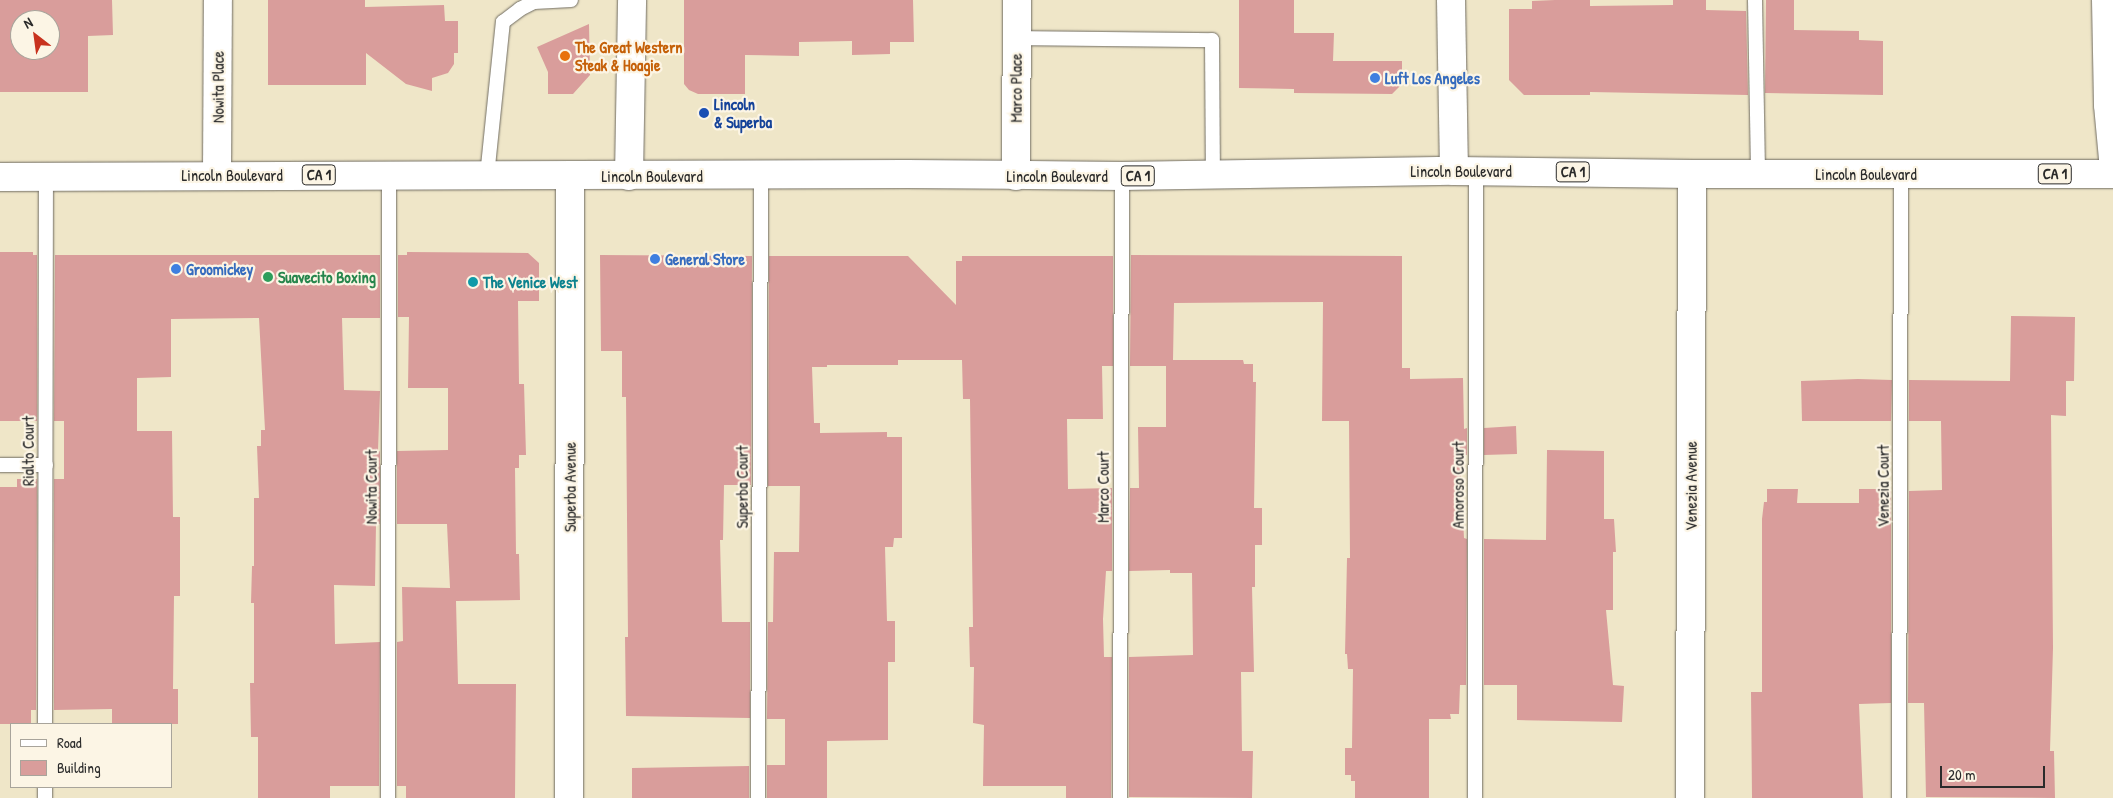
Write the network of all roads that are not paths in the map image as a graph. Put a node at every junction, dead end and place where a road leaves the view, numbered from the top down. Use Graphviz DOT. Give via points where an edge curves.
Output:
graph roads {
  1 [pos="218,0"];
  2 [pos="571,0"];
  3 [pos="632,0"];
  4 [pos="1017,0"];
  5 [pos="1451,0"];
  6 [pos="1755,0"];
  7 [pos="2106,0"];
  8 [pos="1016,38"];
  9 [pos="2113,159"];
  10 [pos="1465,171"];
  11 [pos="1692,174"];
  12 [pos="1758,174"];
  13 [pos="1902,174"];
  14 [pos="2113,174"];
  15 [pos="217,175"];
  16 [pos="389,175"];
  17 [pos="761,175"];
  18 [pos="1213,175"];
  19 [pos="487,176"];
  20 [pos="570,176"];
  21 [pos="629,176"];
  22 [pos="1016,176"];
  23 [pos="1122,176"];
  24 [pos="0,177"];
  25 [pos="46,177"];
  26 [pos="0,465"];
  27 [pos="46,465"];
  28 [pos="45,723"];
  29 [pos="388,798"];
  30 [pos="570,798"];
  31 [pos="758,798"];
  32 [pos="1120,798"];
  33 [pos="1475,798"];
  34 [pos="1690,798"];
  35 [pos="1900,798"];
  1 -- 15 [label="main road, Nowita Place"];
  2 -- 19 [label="lane" via="534,2 503,22"];
  3 -- 21 [label="main road"];
  4 -- 8 [label="main road, Marco Place"];
  5 -- 10 [label="main road"];
  6 -- 12 [label="lane"];
  7 -- 9 [label="main road" via="2108,105"];
  8 -- 18 [label="lane" via="1212,40"];
  8 -- 22 [label="main road, Marco Place"];
  10 -- 11 [label="main road, Lincoln Boulevard / CA 1"];
  10 -- 18 [label="main road, Lincoln Boulevard / CA 1"];
  10 -- 33 [label="lane, Amoroso Court"];
  11 -- 12 [label="main road, Lincoln Boulevard / CA 1"];
  11 -- 34 [label="main road, Venezia Avenue"];
  12 -- 13 [label="main road, Lincoln Boulevard / CA 1"];
  13 -- 14 [label="main road, Lincoln Boulevard / CA 1"];
  13 -- 35 [label="lane, Venezia Court"];
  15 -- 16 [label="main road, Lincoln Boulevard / CA 1"];
  15 -- 25 [label="main road, Lincoln Boulevard / CA 1"];
  16 -- 19 [label="main road, Lincoln Boulevard / CA 1"];
  16 -- 29 [label="lane, Nowita Court"];
  17 -- 21 [label="main road, Lincoln Boulevard / CA 1"];
  17 -- 22 [label="main road, Lincoln Boulevard / CA 1"];
  17 -- 31 [label="lane, Superba Court"];
  18 -- 23 [label="main road, Lincoln Boulevard / CA 1"];
  19 -- 20 [label="main road, Lincoln Boulevard / CA 1"];
  20 -- 21 [label="main road, Lincoln Boulevard / CA 1"];
  20 -- 30 [label="main road, Superba Avenue"];
  22 -- 23 [label="main road, Lincoln Boulevard / CA 1"];
  23 -- 32 [label="lane, Marco Court"];
  24 -- 25 [label="main road, Lincoln Boulevard / CA 1"];
  25 -- 27 [label="lane, Rialto Court"];
  26 -- 27 [label="lane"];
  27 -- 28 [label="lane, Rialto Court"];
}
